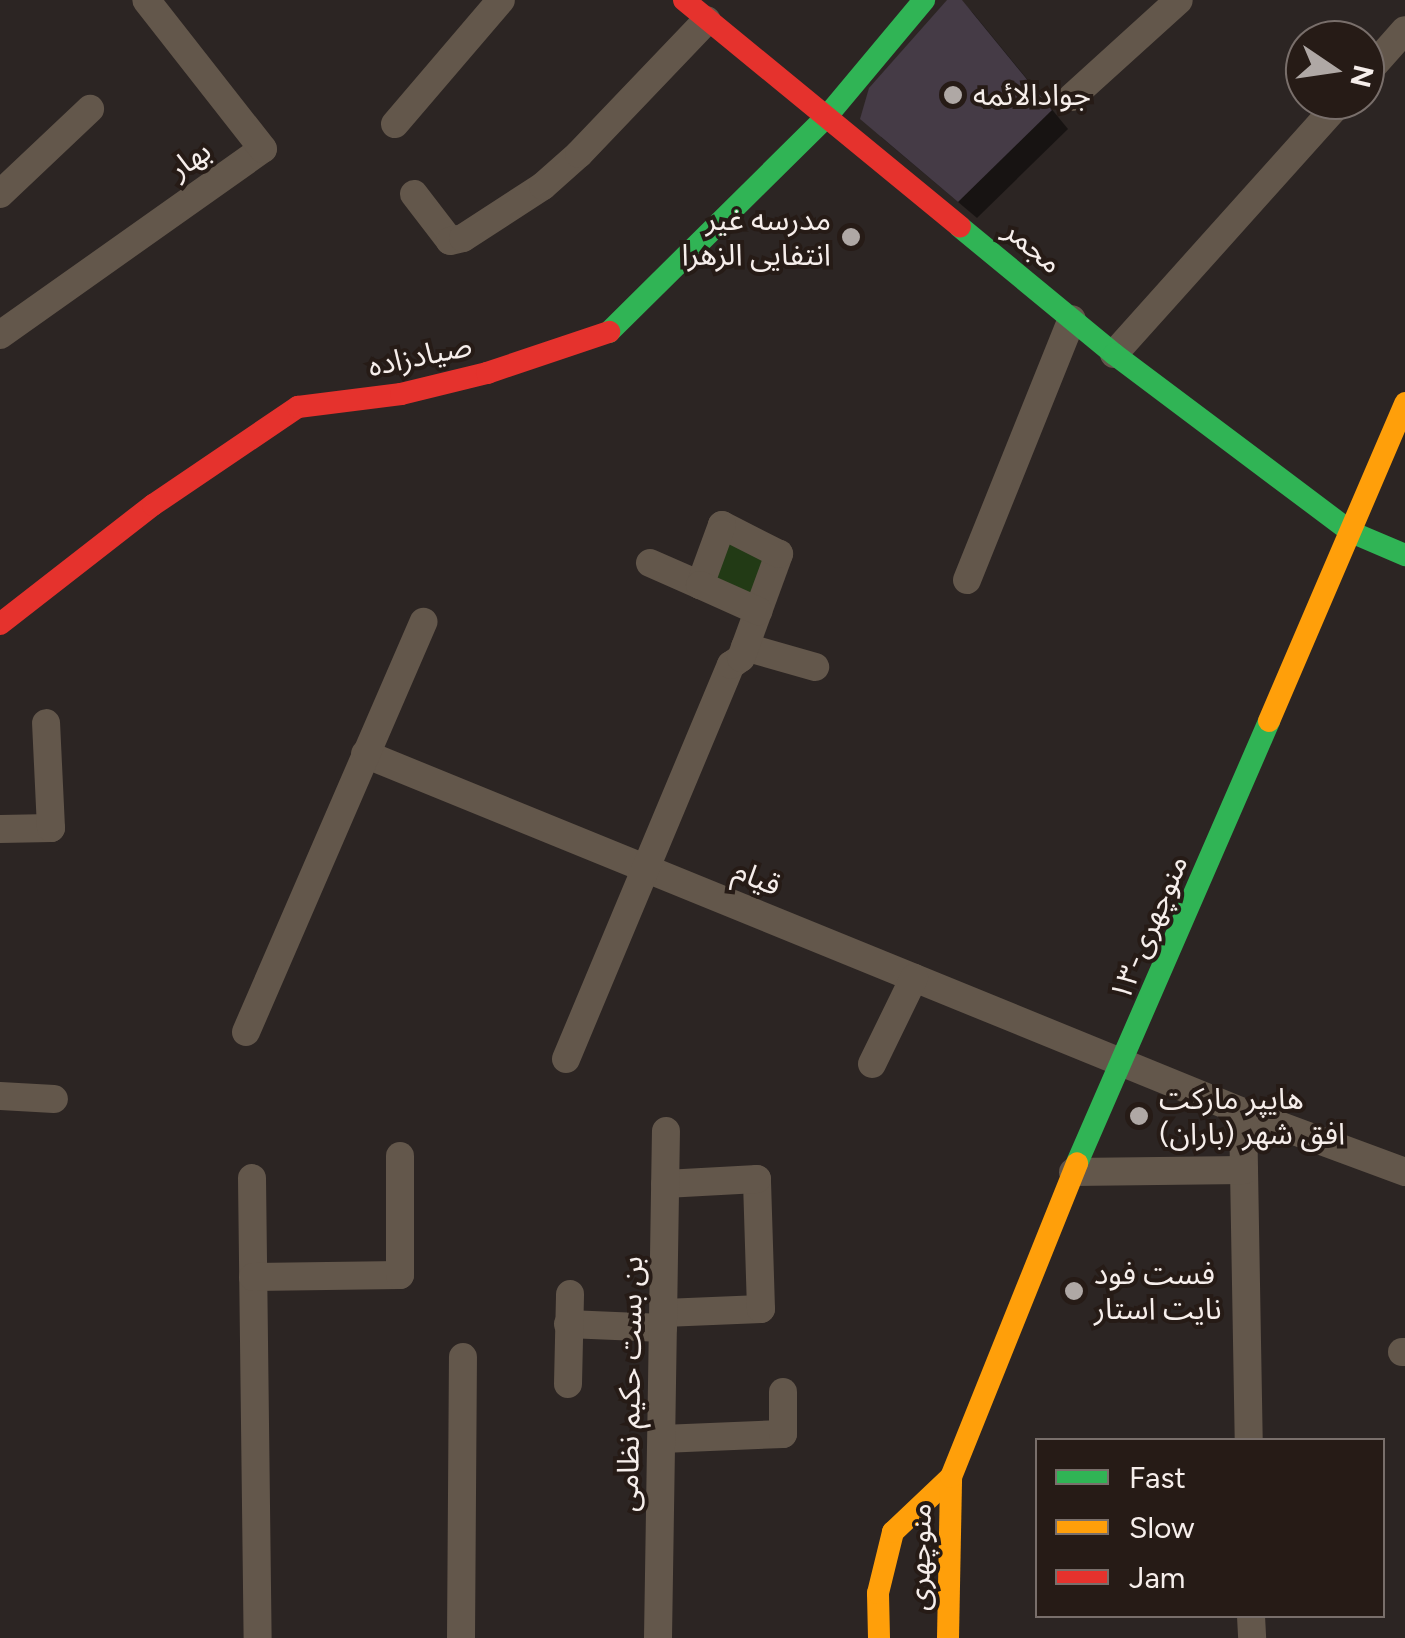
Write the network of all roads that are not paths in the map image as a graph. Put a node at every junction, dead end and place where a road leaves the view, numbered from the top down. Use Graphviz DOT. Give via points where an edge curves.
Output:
graph roads {
  1 [pos="146,0"];
  2 [pos="500,0"];
  3 [pos="684,0"];
  4 [pos="924,0"];
  5 [pos="1178,0"];
  6 [pos="708,20"];
  7 [pos="1405,30"];
  8 [pos="1385,52"];
  9 [pos="1072,97"];
  10 [pos="90,109"];
  11 [pos="828,116"];
  12 [pos="1324,120"];
  13 [pos="395,124"];
  14 [pos="0,194"];
  15 [pos="414,194"];
  16 [pos="1072,319"];
  17 [pos="0,335"];
  18 [pos="1114,354"];
  19 [pos="1405,403"];
  20 [pos="1351,532"];
  21 [pos="1405,555"];
  22 [pos="650,563"];
  23 [pos="967,580"];
  24 [pos="700,586"];
  25 [pos="758,611"];
  26 [pos="423,622"];
  27 [pos="0,624"];
  28 [pos="745,647"];
  29 [pos="814,667"];
  30 [pos="46,723"];
  31 [pos="365,754"];
  32 [pos="0,829"];
  33 [pos="646,867"];
  34 [pos="914,978"];
  35 [pos="246,1032"];
  36 [pos="566,1059"];
  37 [pos="872,1064"];
  38 [pos="1123,1064"];
  39 [pos="0,1096"];
  40 [pos="54,1099"];
  41 [pos="1243,1112"];
  42 [pos="666,1132"];
  43 [pos="400,1156"];
  44 [pos="1244,1170"];
  45 [pos="1072,1172"];
  46 [pos="1405,1172"];
  47 [pos="252,1178"];
  48 [pos="665,1184"];
  49 [pos="253,1276"];
  50 [pos="570,1294"];
  51 [pos="664,1321"];
  52 [pos="568,1324"];
  53 [pos="463,1357"];
  54 [pos="568,1384"];
  55 [pos="783,1392"];
  56 [pos="1249,1438"];
  57 [pos="662,1439"];
  58 [pos="951,1477"];
  59 [pos="258,1638"];
  60 [pos="461,1638"];
  61 [pos="658,1638"];
  62 [pos="879,1638"];
  63 [pos="948,1638"];
  1 -- 17 [label="street, بهار" via="263,149"];
  2 -- 13 [label="street"];
  3 -- 6 [label="street, مجمر"];
  4 -- 11 [label="street, صیادزاده"];
  5 -- 9 [label="street"];
  6 -- 11 [label="street, مجمر"];
  6 -- 15 [label="street" via="579,154 463,238 450,241"];
  7 -- 8 [label="street"];
  10 -- 14 [label="street"];
  11 -- 16 [label="street, مجمر"];
  11 -- 27 [label="street, صیادزاده" via="608,332 488,373 401,394 298,407 153,505"];
  12 -- 18 [label="street"];
  16 -- 18 [label="street, مجمر"];
  16 -- 23 [label="street"];
  18 -- 20 [label="street, مجمر"];
  19 -- 20 [label="street, ۱۳-منوچهری"];
  20 -- 21 [label="street, مجمر"];
  20 -- 38 [label="street, ۱۳-منوچهری"];
  22 -- 24 [label="street"];
  24 -- 25 [label="street"];
  24 -- 25 [label="street" via="722,525 779,554"];
  25 -- 28 [label="street"];
  26 -- 31 [label="street"];
  28 -- 29 [label="street"];
  28 -- 33 [label="street"];
  30 -- 32 [label="street" via="51,828"];
  31 -- 33 [label="street, قیام"];
  31 -- 35 [label="street"];
  33 -- 34 [label="street, قیام"];
  33 -- 36 [label="street"];
  34 -- 37 [label="street"];
  34 -- 38 [label="street, قیام"];
  38 -- 41 [label="street, قیام"];
  38 -- 45 [label="street, ۱۳-منوچهری"];
  39 -- 40 [label="street"];
  41 -- 44 [label="street"];
  41 -- 46 [label="street, قیام"];
  42 -- 48 [label="street, بن بست حکیم نظامی"];
  43 -- 49 [label="street" via="400,1274"];
  44 -- 45 [label="street"];
  44 -- 56 [label="street"];
  45 -- 58 [label="street, ۱۳-منوچهری"];
  47 -- 49 [label="street"];
  48 -- 51 [label="street, بن بست حکیم نظامی"];
  48 -- 51 [label="street" via="756,1179 761,1308"];
  49 -- 59 [label="street"];
  50 -- 52 [label="street"];
  51 -- 52 [label="street"];
  51 -- 57 [label="street, بن بست حکیم نظامی"];
  52 -- 54 [label="street"];
  53 -- 60 [label="street"];
  55 -- 57 [label="street" via="783,1434"];
  57 -- 61 [label="street, بن بست حکیم نظامی"];
  58 -- 62 [label="street" via="893,1532 878,1592"];
  58 -- 63 [label="street, منوچهری"];
}
